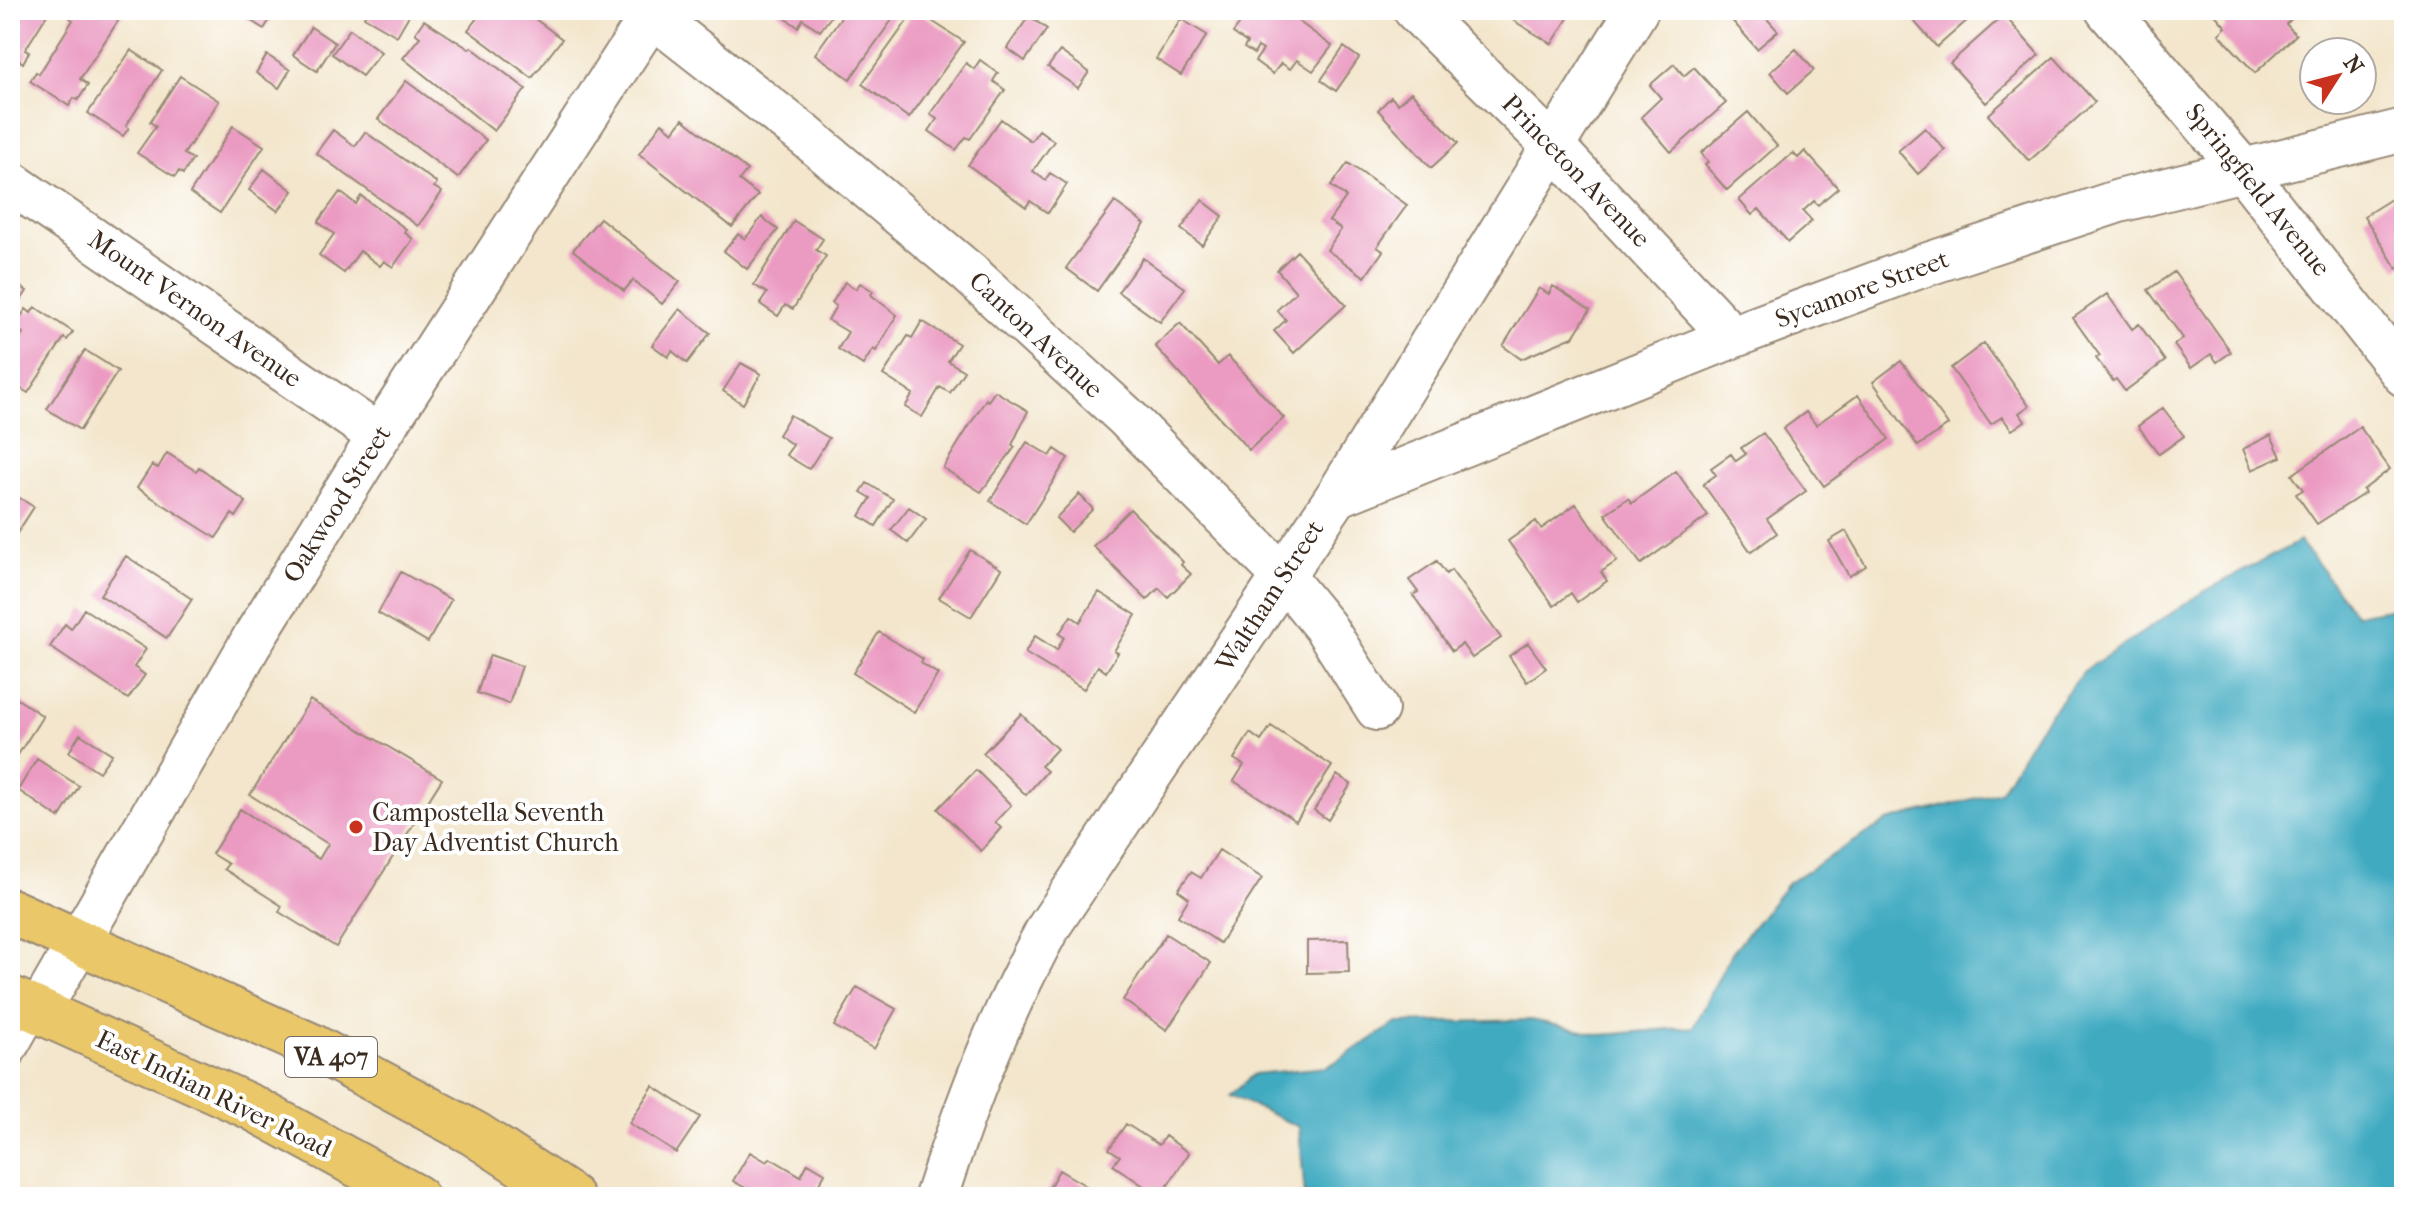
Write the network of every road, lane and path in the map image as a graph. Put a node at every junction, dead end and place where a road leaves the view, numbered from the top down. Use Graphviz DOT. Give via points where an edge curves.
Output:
graph roads {
  1 [pos="1415,10"];
  2 [pos="1637,10"];
  3 [pos="2107,10"];
  4 [pos="651,12"];
  5 [pos="2404,130"];
  6 [pos="1551,144"];
  7 [pos="2243,170"];
  8 [pos="10,182"];
  9 [pos="1732,337"];
  10 [pos="2404,375"];
  11 [pos="379,436"];
  12 [pos="1337,496"];
  13 [pos="1284,577"];
  14 [pos="1377,709"];
  15 [pos="10,911"];
  16 [pos="78,939"];
  17 [pos="24,1004"];
  18 [pos="10,1062"];
  19 [pos="416,1197"];
  20 [pos="571,1197"];
  21 [pos="936,1197"];
  1 -- 6 [label="street, Princeton Avenue"];
  2 -- 6 [label="street, Waltham Street"];
  3 -- 7 [label="street, Springfield Avenue"];
  4 -- 11 [label="street, Oakwood Street"];
  4 -- 13 [label="street, Canton Avenue" via="969,273 1125,416"];
  5 -- 7 [label="street, Sycamore Street"];
  6 -- 9 [label="street, Princeton Avenue"];
  6 -- 12 [label="street, Waltham Street"];
  7 -- 9 [label="street, Sycamore Street" via="2119,201 1919,267"];
  7 -- 10 [label="street, Springfield Avenue"];
  8 -- 11 [label="street, Mount Vernon Avenue"];
  9 -- 12 [label="street, Sycamore Street"];
  11 -- 16 [label="street, Oakwood Street"];
  12 -- 13 [label="street, Waltham Street"];
  13 -- 14 [label="street, Canton Avenue" via="1325,627"];
  13 -- 21 [label="street, Waltham Street" via="1048,928 1007,1004 973,1084"];
  15 -- 16 [label="main road, VA 407"];
  16 -- 17 [label="street, Oakwood Street"];
  16 -- 20 [label="main road, VA 407" via="312,1046 475,1134"];
  17 -- 18 [label="lane"];
  17 -- 19 [label="main road, East Indian River Road" via="251,1107"];
}
